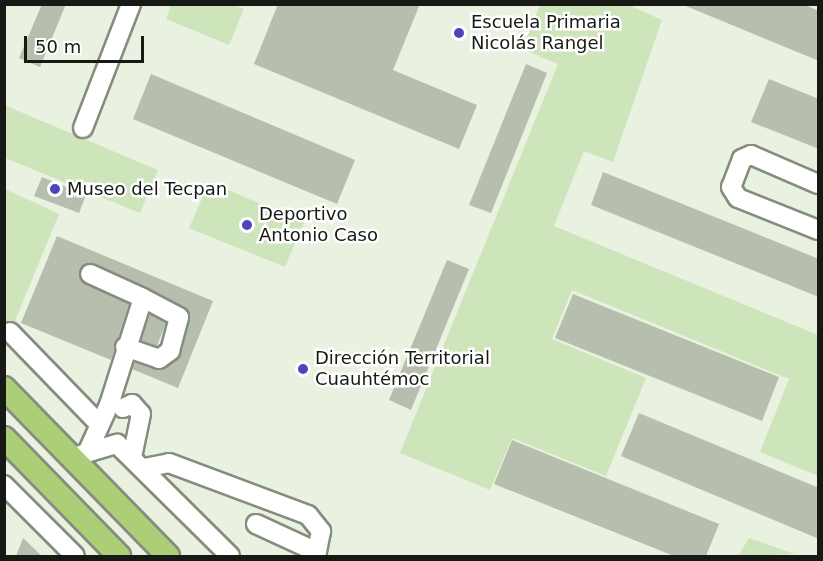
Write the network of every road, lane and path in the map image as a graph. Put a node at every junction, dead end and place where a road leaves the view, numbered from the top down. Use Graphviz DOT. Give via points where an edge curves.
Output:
graph roads {
  1 [pos="131,4"];
  2 [pos="82,128"];
  3 [pos="819,183"];
  4 [pos="819,230"];
  5 [pos="90,274"];
  6 [pos="143,298"];
  7 [pos="10,332"];
  8 [pos="125,347"];
  9 [pos="4,388"];
  10 [pos="123,408"];
  11 [pos="100,425"];
  12 [pos="4,438"];
  13 [pos="81,455"];
  14 [pos="138,462"];
  15 [pos="4,485"];
  16 [pos="256,524"];
  17 [pos="316,554"];
  18 [pos="75,556"];
  19 [pos="119,556"];
  20 [pos="168,556"];
  21 [pos="230,556"];
  1 -- 2 [label="street"];
  3 -- 4 [label="street" via="751,155 742,159 731,187 738,198"];
  5 -- 6 [label="street"];
  6 -- 8 [label="street"];
  6 -- 8 [label="street" via="179,317 170,351 159,359"];
  7 -- 11 [label="street"];
  8 -- 11 [label="street" via="121,372"];
  9 -- 13 [label="main road"];
  10 -- 14 [label="street" via="132,404 141,414"];
  11 -- 13 [label="street"];
  12 -- 19 [label="main road"];
  13 -- 14 [label="street" via="117,444"];
  13 -- 20 [label="main road"];
  14 -- 17 [label="street" via="169,463 308,515 321,531"];
  14 -- 21 [label="street"];
  15 -- 18 [label="street"];
  16 -- 17 [label="street"];
}
